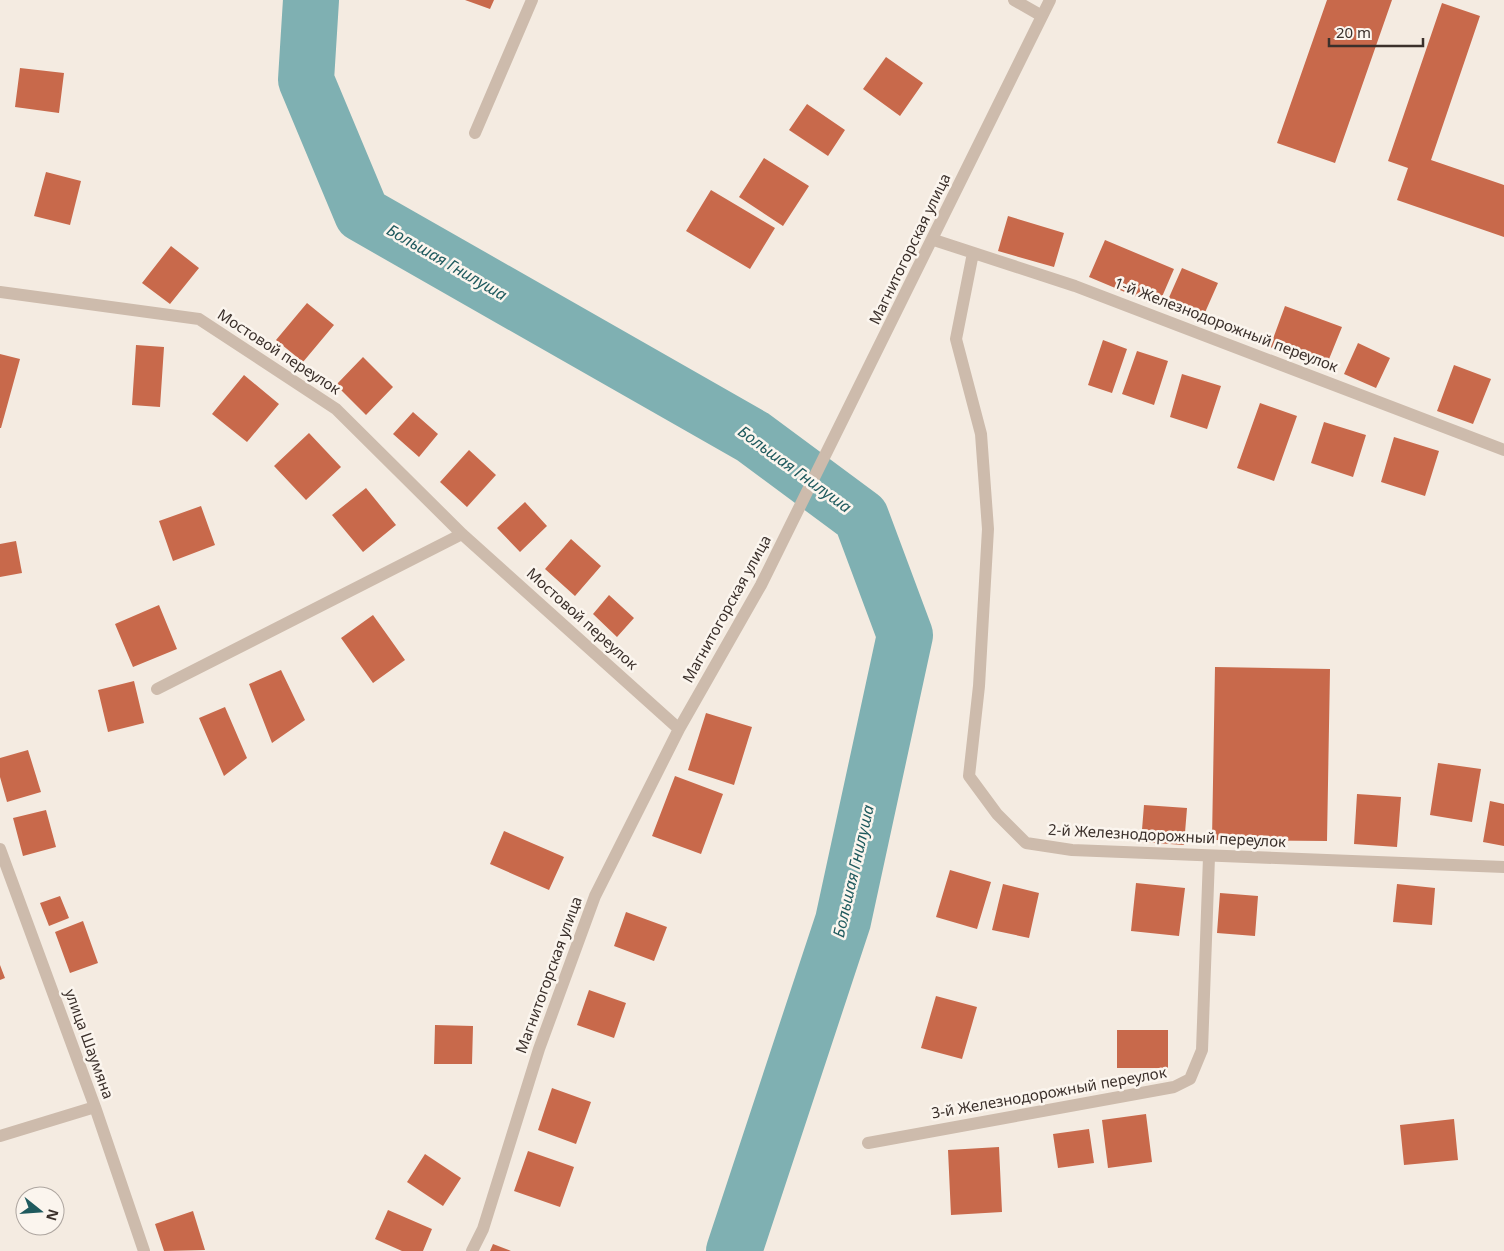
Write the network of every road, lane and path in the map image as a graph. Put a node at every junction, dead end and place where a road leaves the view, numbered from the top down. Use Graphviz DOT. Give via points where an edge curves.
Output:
graph roads {
  1 [pos="532,0"];
  2 [pos="1014,0"];
  3 [pos="1050,0"];
  4 [pos="1042,16"];
  5 [pos="475,133"];
  6 [pos="934,240"];
  7 [pos="973,253"];
  8 [pos="0,292"];
  9 [pos="1504,450"];
  10 [pos="462,534"];
  11 [pos="157,689"];
  12 [pos="679,729"];
  13 [pos="0,848"];
  14 [pos="1209,856"];
  15 [pos="1504,867"];
  16 [pos="95,1107"];
  17 [pos="0,1136"];
  18 [pos="868,1143"];
  19 [pos="144,1251"];
  20 [pos="472,1251"];
  1 -- 5 [label="street"];
  2 -- 4 [label="street"];
  3 -- 4 [label="street, Магнитогорская улица"];
  4 -- 6 [label="street, Магнитогорская улица"];
  6 -- 7 [label="street, 1-й Железнодорожный переулок"];
  6 -- 12 [label="street, Магнитогорская улица" via="761,585"];
  7 -- 9 [label="street, 1-й Железнодорожный переулок" via="1075,286"];
  7 -- 14 [label="street, 2-й Железнодорожный переулок" via="956,339 981,434 988,529 979,686 968,776 996,814 1026,843 1072,850"];
  8 -- 10 [label="street, Мостовой переулок" via="199,319 336,409"];
  10 -- 11 [label="street"];
  10 -- 12 [label="street, Мостовой переулок"];
  12 -- 20 [label="street, Магнитогорская улица" via="595,896 539,1049 483,1229"];
  13 -- 16 [label="street, улица Шаумяна"];
  14 -- 15 [label="street, 2-й Железнодорожный переулок"];
  14 -- 18 [label="street, 3-й Железнодорожный переулок" via="1202,1050 1190,1079 1174,1087"];
  16 -- 17 [label="street"];
  16 -- 19 [label="street, улица Шаумяна"];
}
